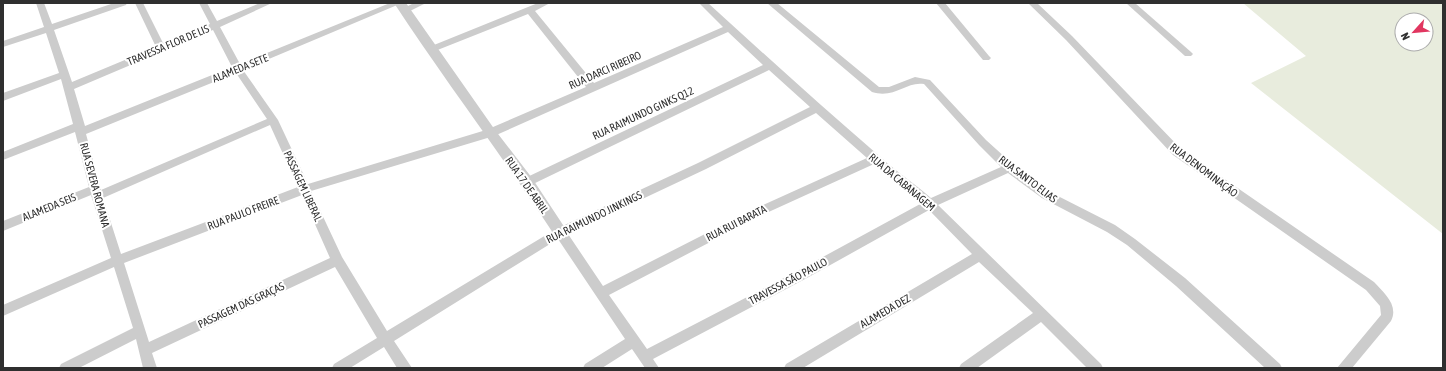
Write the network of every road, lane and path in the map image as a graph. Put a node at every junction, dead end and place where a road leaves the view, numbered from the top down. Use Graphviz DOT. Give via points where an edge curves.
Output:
graph roads {
  1 [pos="40,3"];
  2 [pos="123,3"];
  3 [pos="139,3"];
  4 [pos="203,3"];
  5 [pos="268,3"];
  6 [pos="422,3"];
  7 [pos="546,3"];
  8 [pos="703,3"];
  9 [pos="773,3"];
  10 [pos="940,3"];
  11 [pos="1032,3"];
  12 [pos="1130,3"];
  13 [pos="401,5"];
  14 [pos="530,10"];
  15 [pos="216,24"];
  16 [pos="729,28"];
  17 [pos="49,29"];
  18 [pos="3,44"];
  19 [pos="161,48"];
  20 [pos="432,49"];
  21 [pos="1188,54"];
  22 [pos="986,58"];
  23 [pos="770,66"];
  24 [pos="238,69"];
  25 [pos="63,75"];
  26 [pos="69,87"];
  27 [pos="592,88"];
  28 [pos="3,97"];
  29 [pos="817,108"];
  30 [pos="273,120"];
  31 [pos="80,129"];
  32 [pos="490,133"];
  33 [pos="3,156"];
  34 [pos="875,159"];
  35 [pos="1009,168"];
  36 [pos="527,182"];
  37 [pos="305,189"];
  38 [pos="96,192"];
  39 [pos="930,204"];
  40 [pos="3,226"];
  41 [pos="560,232"];
  42 [pos="980,255"];
  43 [pos="337,260"];
  44 [pos="116,261"];
  45 [pos="601,294"];
  46 [pos="3,311"];
  47 [pos="1042,314"];
  48 [pos="140,331"];
  49 [pos="384,339"];
  50 [pos="634,341"];
  51 [pos="144,351"];
  52 [pos="644,357"];
  53 [pos="1273,367"];
  54 [pos="66,368"];
  55 [pos="150,368"];
  56 [pos="339,368"];
  57 [pos="405,368"];
  58 [pos="590,368"];
  59 [pos="652,368"];
  60 [pos="791,368"];
  61 [pos="966,368"];
  62 [pos="1096,368"];
  63 [pos="1344,368"];
  1 -- 17 [label="street, RUA SEVERA ROMANA"];
  2 -- 17 [label="street"];
  3 -- 19 [label="street"];
  4 -- 15 [label="street, PASSAGEM LIBERAL"];
  5 -- 15 [label="street, TRAVESSA FLOR DE LIS"];
  6 -- 13 [label="street, ALAMEDA SETE"];
  7 -- 14 [label="street"];
  8 -- 16 [label="street, RUA DA CABANAGEM"];
  9 -- 35 [label="street, RUA SANTO ELIAS" via="876,90 884,93 919,80 927,82"];
  10 -- 22 [label="street"];
  11 -- 63 [label="street, RUA DENOMINAÇÃO" via="1069,38 1177,152 1370,286 1386,304 1387,317"];
  12 -- 21 [label="street"];
  13 -- 20 [label="street, RUA 17 DE ABRIL"];
  13 -- 24 [label="street, ALAMEDA SETE"];
  14 -- 20 [label="street"];
  14 -- 27 [label="street"];
  15 -- 19 [label="street, TRAVESSA FLOR DE LIS"];
  15 -- 24 [label="street, PASSAGEM LIBERAL"];
  16 -- 23 [label="street, RUA DA CABANAGEM"];
  16 -- 27 [label="street, RUA DARCI RIBEIRO"];
  17 -- 18 [label="street"];
  17 -- 25 [label="street, RUA SEVERA ROMANA"];
  19 -- 26 [label="street, TRAVESSA FLOR DE LIS"];
  20 -- 32 [label="street, RUA 17 DE ABRIL"];
  23 -- 29 [label="street, RUA DA CABANAGEM"];
  23 -- 36 [label="street, RUA RAIMUNDO GINKS Q12"];
  24 -- 30 [label="street, PASSAGEM LIBERAL"];
  24 -- 31 [label="street, ALAMEDA SETE"];
  25 -- 26 [label="street, RUA SEVERA ROMANA"];
  25 -- 28 [label="street"];
  26 -- 31 [label="street, RUA SEVERA ROMANA"];
  27 -- 32 [label="street, RUA DARCI RIBEIRO"];
  29 -- 34 [label="street, RUA DA CABANAGEM"];
  29 -- 41 [label="street, RUA RAIMUNDO JINKINGS" via="702,166"];
  30 -- 37 [label="street, PASSAGEM LIBERAL"];
  30 -- 38 [label="street"];
  31 -- 33 [label="street, ALAMEDA SETE"];
  31 -- 38 [label="street, RUA SEVERA ROMANA"];
  32 -- 36 [label="street, RUA 17 DE ABRIL"];
  32 -- 37 [label="street, RUA PAULO FREIRE"];
  34 -- 39 [label="street, RUA DA CABANAGEM"];
  34 -- 45 [label="street, RUA RUI BARATA" via="756,213"];
  35 -- 39 [label="street, TRAVESSA SÃO PAULO"];
  35 -- 53 [label="street, RUA SANTO ELIAS" via="1045,194 1090,216 1130,241 1184,284"];
  36 -- 41 [label="street, RUA 17 DE ABRIL"];
  37 -- 43 [label="street, PASSAGEM LIBERAL"];
  37 -- 44 [label="street, RUA PAULO FREIRE"];
  38 -- 40 [label="street, ALAMEDA SEIS"];
  38 -- 44 [label="street, RUA SEVERA ROMANA"];
  39 -- 42 [label="street, RUA DA CABANAGEM"];
  39 -- 52 [label="street, TRAVESSA SÃO PAULO"];
  41 -- 45 [label="street, RUA 17 DE ABRIL"];
  41 -- 49 [label="street, RUA RAIMUNDO JINKINGS"];
  42 -- 47 [label="street, RUA DA CABANAGEM"];
  42 -- 60 [label="street, ALAMEDA DEZ"];
  43 -- 49 [label="street, PASSAGEM LIBERAL"];
  43 -- 51 [label="street, PASSAGEM DAS GRAÇAS"];
  44 -- 46 [label="street, RUA PAULO FREIRE"];
  44 -- 48 [label="street, RUA SEVERA ROMANA"];
  45 -- 50 [label="street, RUA 17 DE ABRIL"];
  47 -- 61 [label="street"];
  47 -- 62 [label="street, RUA DA CABANAGEM"];
  48 -- 51 [label="street, RUA SEVERA ROMANA"];
  48 -- 54 [label="street"];
  49 -- 56 [label="street, RUA RAIMUNDO JINKINGS"];
  49 -- 57 [label="street, PASSAGEM LIBERAL"];
  50 -- 52 [label="street, RUA 17 DE ABRIL"];
  50 -- 58 [label="street"];
  51 -- 55 [label="street, RUA SEVERA ROMANA"];
  52 -- 59 [label="street, RUA 17 DE ABRIL"];
}
